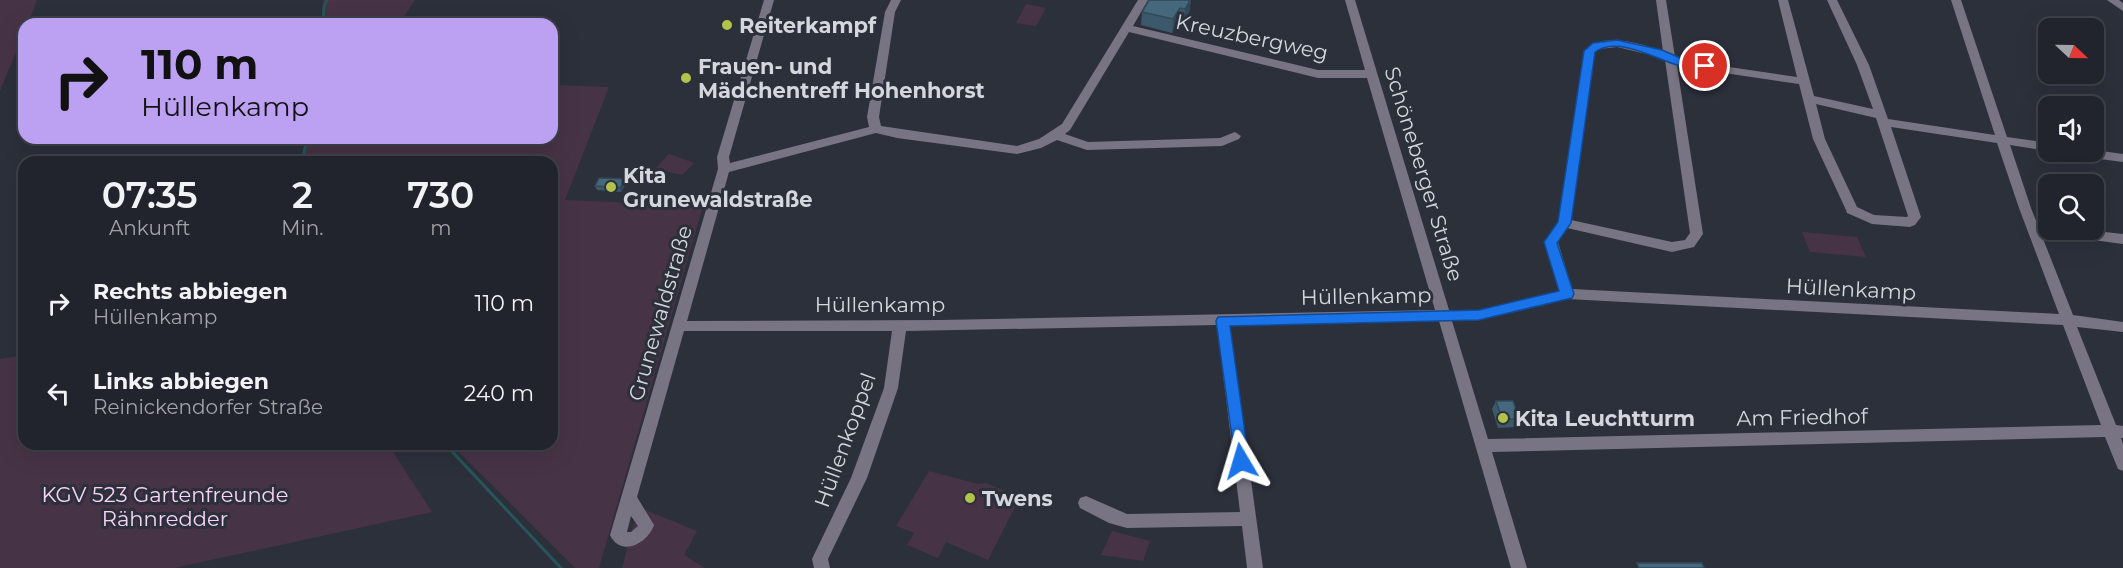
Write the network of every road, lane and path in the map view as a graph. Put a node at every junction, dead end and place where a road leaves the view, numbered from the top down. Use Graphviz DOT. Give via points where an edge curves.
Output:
graph roads {
  1 [pos="769,0"];
  2 [pos="896,0"];
  3 [pos="1143,0"];
  4 [pos="1350,0"];
  5 [pos="1661,0"];
  6 [pos="1783,0"];
  7 [pos="1832,0"];
  8 [pos="1956,0"];
  9 [pos="2112,0"];
  10 [pos="2123,8"];
  11 [pos="1126,28"];
  12 [pos="1670,57"];
  13 [pos="1372,74"];
  14 [pos="1802,81"];
  15 [pos="1809,99"];
  16 [pos="1882,118"];
  17 [pos="875,129"];
  18 [pos="1057,136"];
  19 [pos="1236,136"];
  20 [pos="2003,141"];
  21 [pos="2038,146"];
  22 [pos="2104,156"];
  23 [pos="2123,158"];
  24 [pos="724,169"];
  25 [pos="1564,223"];
  26 [pos="2032,226"];
  27 [pos="2038,227"];
  28 [pos="2104,236"];
  29 [pos="2123,239"];
  30 [pos="1567,294"];
  31 [pos="1444,315"];
  32 [pos="2068,320"];
  33 [pos="1223,321"];
  34 [pos="900,324"];
  35 [pos="678,326"];
  36 [pos="2123,327"];
  37 [pos="2116,432"];
  38 [pos="1483,446"];
  39 [pos="2123,464"];
  40 [pos="629,500"];
  41 [pos="1086,503"];
  42 [pos="1248,519"];
  43 [pos="822,568"];
  44 [pos="1255,568"];
  45 [pos="1519,568"];
  1 -- 24 [label="street, Grunewaldstraße" via="723,157"];
  2 -- 17 [label="street" via="890,12 873,117"];
  3 -- 11 [label="street"];
  4 -- 13 [label="street, Schöneberger Straße"];
  5 -- 12 [label="street"];
  6 -- 14 [label="street"];
  7 -- 16 [label="street" via="1863,65"];
  8 -- 20 [label="street"];
  9 -- 10 [label="street"];
  11 -- 13 [label="street, Kreuzbergweg" via="1318,74"];
  11 -- 18 [label="street"];
  12 -- 14 [label="street" via="1680,63"];
  12 -- 25 [label="street" via="1617,44 1597,46 1590,51"];
  12 -- 25 [label="street" via="1697,234 1689,244 1672,246"];
  13 -- 31 [label="street, Schöneberger Straße"];
  14 -- 15 [label="street"];
  15 -- 16 [label="street"];
  15 -- 16 [label="street" via="1825,154 1852,210 1872,219 1910,222 1915,217"];
  16 -- 20 [label="street"];
  17 -- 18 [label="street" via="1017,150"];
  17 -- 24 [label="street"];
  18 -- 19 [label="street" via="1087,146 1222,142"];
  20 -- 21 [label="street"];
  20 -- 26 [label="street"];
  22 -- 23 [label="street"];
  24 -- 35 [label="street, Grunewaldstraße"];
  25 -- 30 [label="street" via="1551,242"];
  26 -- 27 [label="street"];
  26 -- 32 [label="street"];
  28 -- 29 [label="street"];
  30 -- 31 [label="street, Hüllenkamp" via="1479,315"];
  30 -- 32 [label="street, Hüllenkamp"];
  31 -- 33 [label="street, Hüllenkamp"];
  31 -- 38 [label="street, Schöneberger Straße"];
  32 -- 36 [label="street, Hüllenkamp"];
  32 -- 37 [label="street"];
  33 -- 34 [label="street, Hüllenkamp"];
  33 -- 42 [label="street"];
  34 -- 35 [label="street, Hüllenkamp"];
  34 -- 43 [label="street, Hüllenkoppel" via="891,388 859,478 820,559"];
  35 -- 40 [label="street, Grunewaldstraße"];
  37 -- 38 [label="street, Am Friedhof"];
  37 -- 39 [label="street"];
  38 -- 45 [label="street, Schöneberger Straße"];
  41 -- 42 [label="street" via="1127,521"];
  42 -- 44 [label="street"];
}
